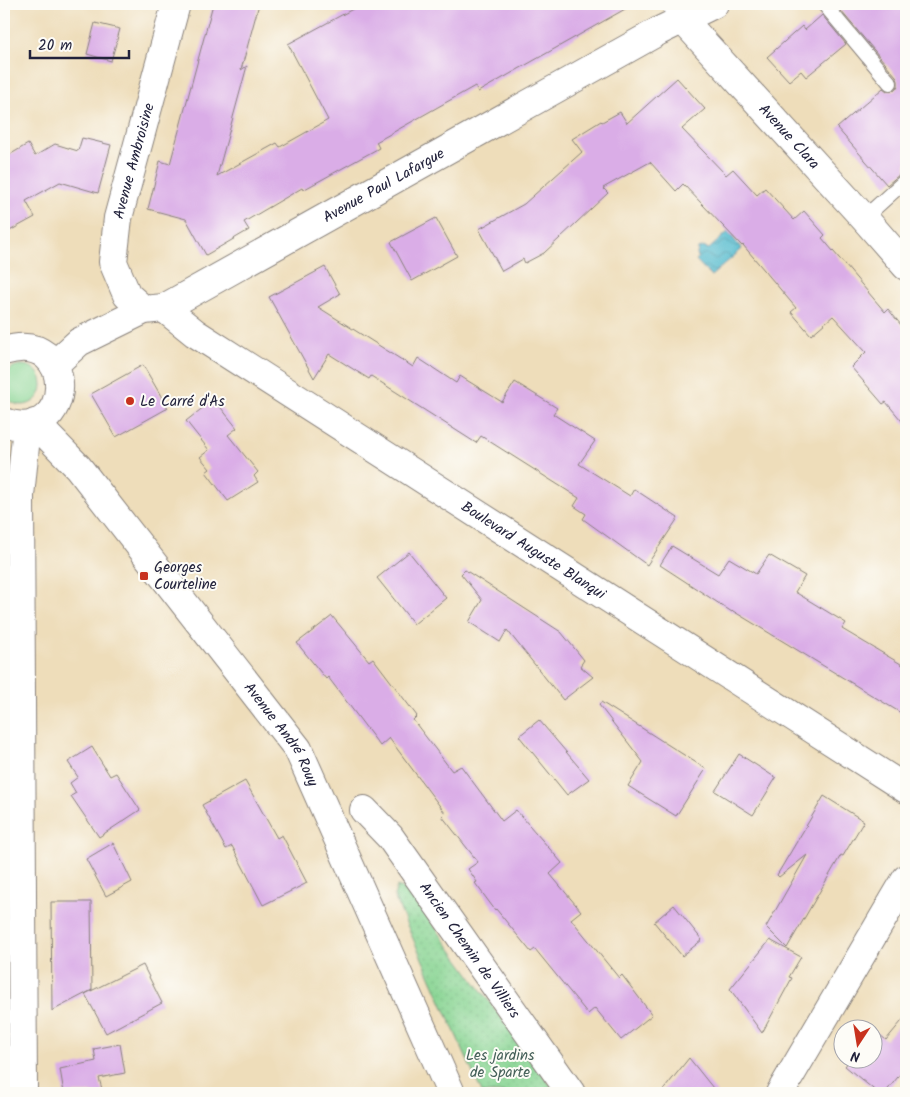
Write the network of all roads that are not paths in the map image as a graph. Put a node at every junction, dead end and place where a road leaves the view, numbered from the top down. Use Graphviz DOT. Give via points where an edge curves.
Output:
graph roads {
  1 [pos="176,4"];
  2 [pos="714,4"];
  3 [pos="824,4"];
  4 [pos="679,12"];
  5 [pos="890,83"];
  6 [pos="906,180"];
  7 [pos="864,218"];
  8 [pos="906,266"];
  9 [pos="154,309"];
  10 [pos="4,350"];
  11 [pos="54,365"];
  12 [pos="22,424"];
  13 [pos="298,749"];
  14 [pos="318,775"];
  15 [pos="906,789"];
  16 [pos="364,810"];
  17 [pos="906,879"];
  18 [pos="23,1093"];
  19 [pos="450,1093"];
  20 [pos="571,1093"];
  21 [pos="780,1093"];
  1 -- 9 [label="street, Avenue Ambroisine" via="118,218 113,262 127,295"];
  2 -- 4 [label="street, Avenue Paul Lafargue"];
  3 -- 5 [label="lane"];
  4 -- 7 [label="street, Avenue Clara"];
  4 -- 9 [label="street, Avenue Paul Lafargue" via="659,31"];
  6 -- 7 [label="lane"];
  7 -- 8 [label="street, Avenue Clara"];
  9 -- 11 [label="street, Avenue Paul Lafargue" via="79,342"];
  9 -- 15 [label="street, Boulevard Auguste Blanqui"];
  10 -- 11 [label="street" via="25,347 36,350"];
  11 -- 12 [label="street" via="60,387 54,409 45,418"];
  12 -- 13 [label="street, Avenue André Rouy" via="78,467"];
  12 -- 18 [label="street"];
  13 -- 14 [label="street"];
  13 -- 19 [label="street, Avenue André Rouy"];
  16 -- 20 [label="street, Ancien Chemin de Villiers" via="390,837"];
  17 -- 21 [label="street"];
}
